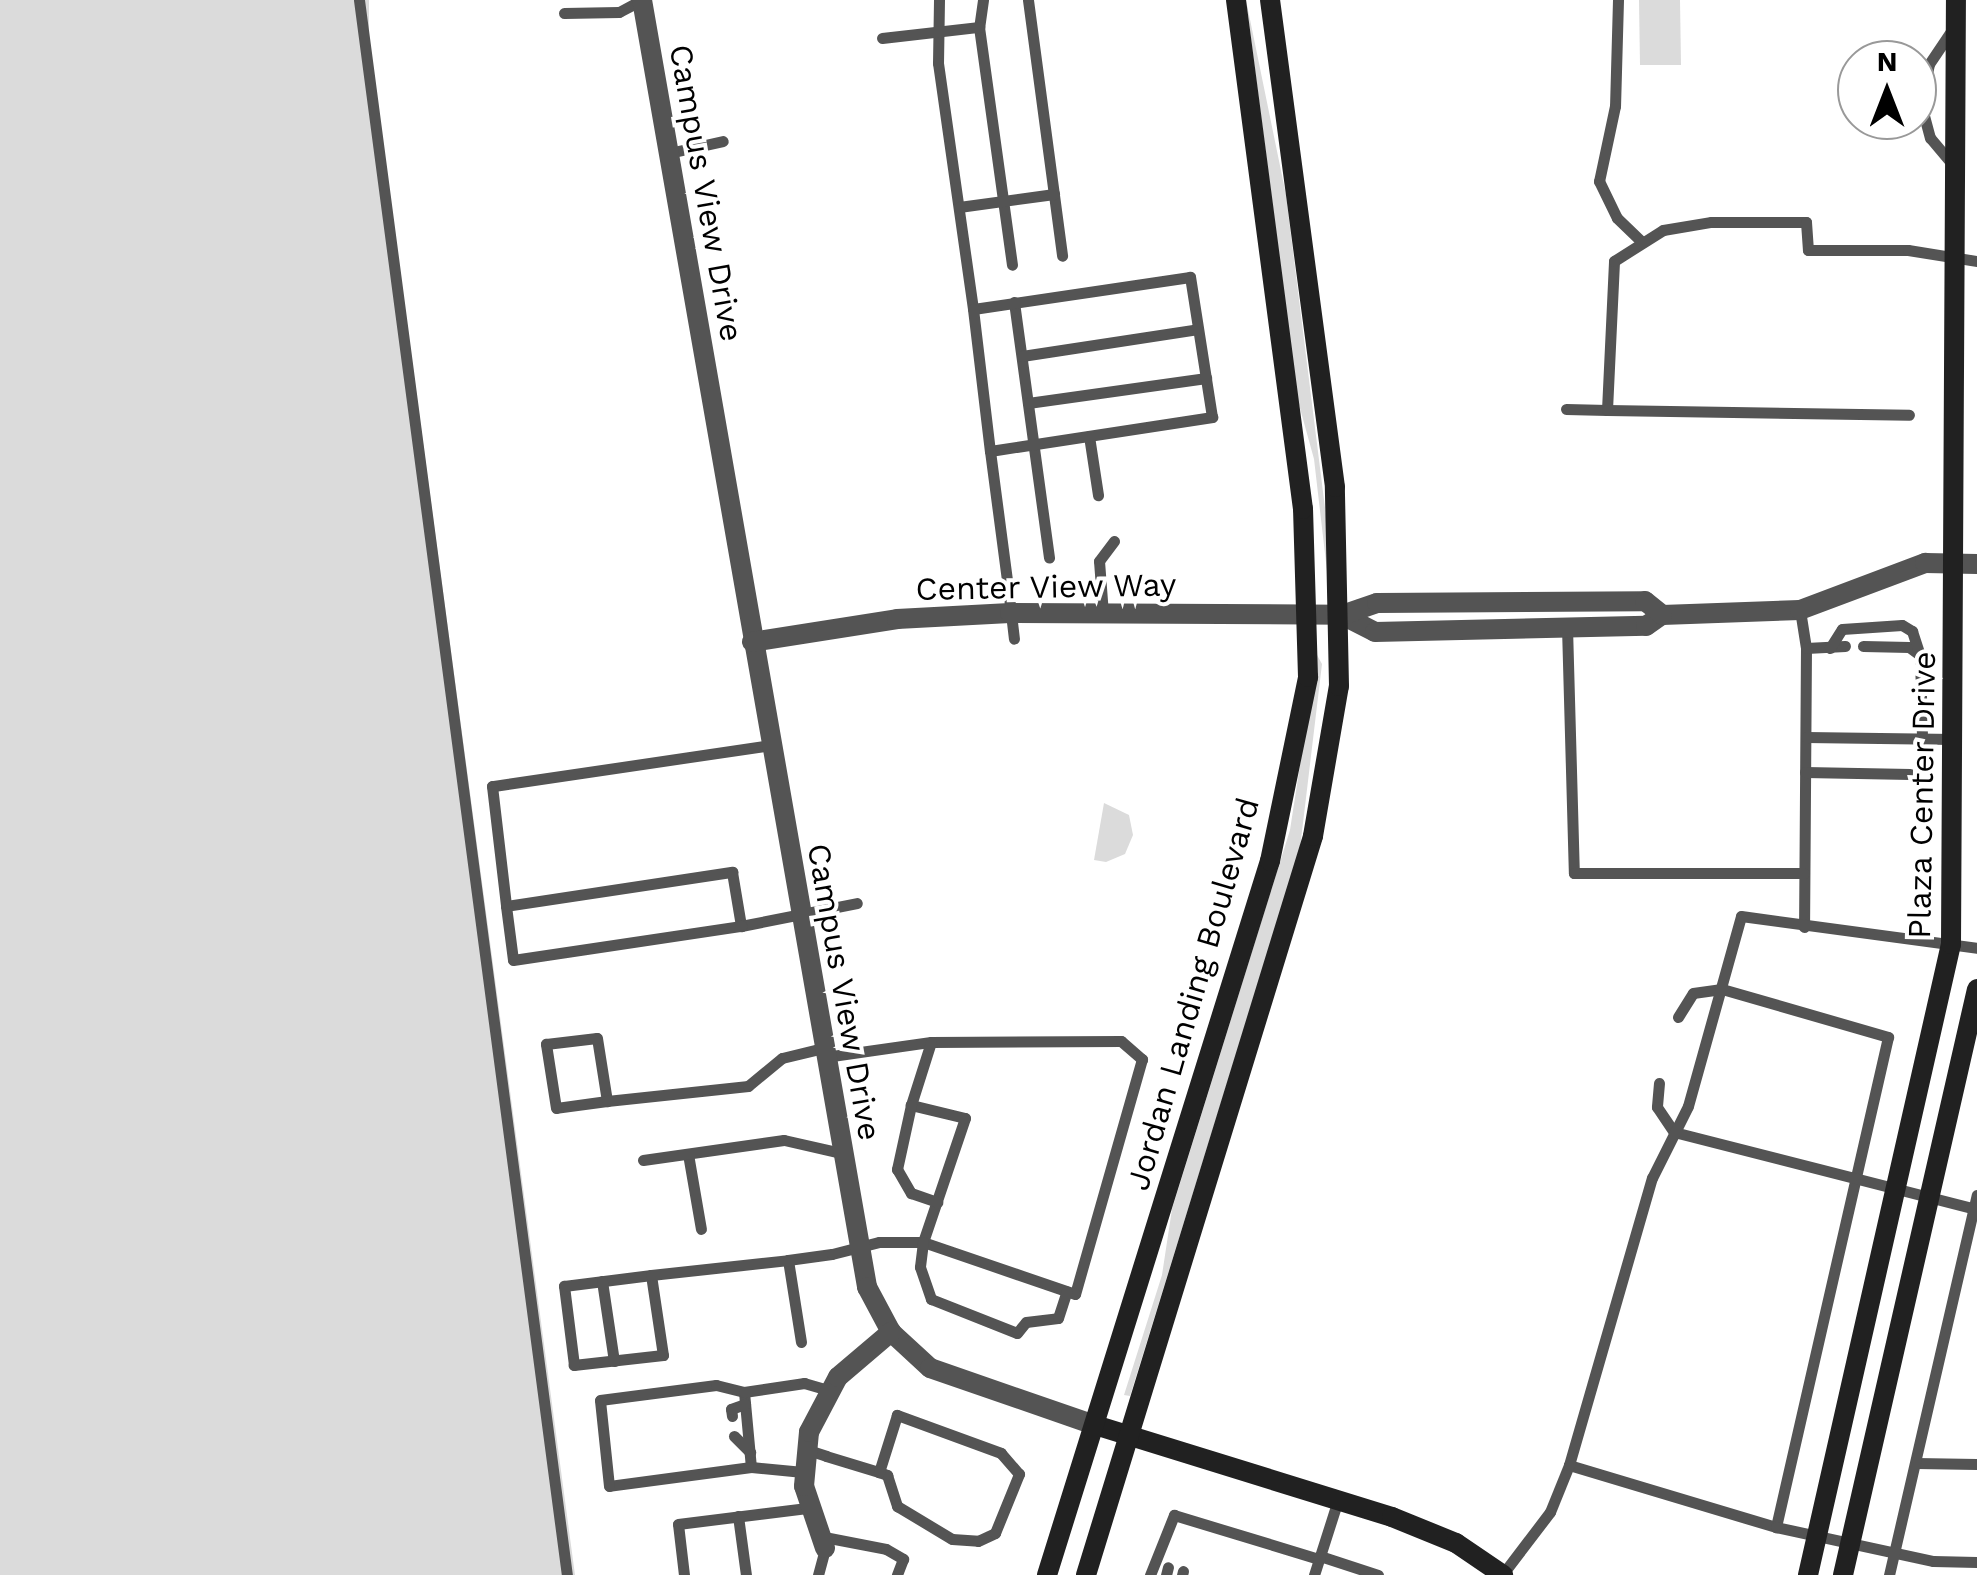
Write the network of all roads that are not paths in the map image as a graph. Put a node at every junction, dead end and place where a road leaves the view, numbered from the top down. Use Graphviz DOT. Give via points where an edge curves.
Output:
graph roads {
  1 [pos="359,0"];
  2 [pos="642,0"];
  3 [pos="939,0"];
  4 [pos="983,0"];
  5 [pos="1028,0"];
  6 [pos="1236,0"];
  7 [pos="1270,0"];
  8 [pos="1618,0"];
  9 [pos="1956,0"];
  10 [pos="564,13"];
  11 [pos="1956,24"];
  12 [pos="979,26"];
  13 [pos="939,30"];
  14 [pos="882,38"];
  15 [pos="723,141"];
  16 [pos="669,153"];
  17 [pos="1956,168"];
  18 [pos="1054,194"];
  19 [pos="1003,201"];
  20 [pos="959,207"];
  21 [pos="1642,242"];
  22 [pos="1062,256"];
  23 [pos="1966,260"];
  24 [pos="1012,265"];
  25 [pos="1014,302"];
  26 [pos="973,309"];
  27 [pos="1198,329"];
  28 [pos="1022,356"];
  29 [pos="1206,378"];
  30 [pos="1028,403"];
  31 [pos="1566,409"];
  32 [pos="1607,410"];
  33 [pos="1909,414"];
  34 [pos="1089,436"];
  35 [pos="1033,444"];
  36 [pos="990,450"];
  37 [pos="1098,495"];
  38 [pos="1114,541"];
  39 [pos="1048,558"];
  40 [pos="1954,561"];
  41 [pos="1977,564"];
  42 [pos="1800,610"];
  43 [pos="1010,613"];
  44 [pos="1103,614"];
  45 [pos="1309,615"];
  46 [pos="1342,615"];
  47 [pos="1662,615"];
  48 [pos="1567,627"];
  49 [pos="1014,638"];
  50 [pos="752,642"];
  51 [pos="1846,646"];
  52 [pos="1863,646"];
  53 [pos="1806,648"];
  54 [pos="1830,648"];
  55 [pos="1920,655"];
  56 [pos="1806,737"];
  57 [pos="1922,739"];
  58 [pos="1953,739"];
  59 [pos="771,745"];
  60 [pos="1805,772"];
  61 [pos="1910,774"];
  62 [pos="1804,873"];
  63 [pos="857,902"];
  64 [pos="506,906"];
  65 [pos="800,916"];
  66 [pos="740,926"];
  67 [pos="1804,927"];
  68 [pos="1951,944"];
  69 [pos="1977,948"];
  70 [pos="1722,989"];
  71 [pos="1977,989"];
  72 [pos="1678,1017"];
  73 [pos="931,1042"];
  74 [pos="824,1053"];
  75 [pos="1659,1083"];
  76 [pos="607,1100"];
  77 [pos="911,1106"];
  78 [pos="1674,1132"];
  79 [pos="842,1153"];
  80 [pos="688,1154"];
  81 [pos="643,1160"];
  82 [pos="1855,1182"];
  83 [pos="1897,1191"];
  84 [pos="1977,1195"];
  85 [pos="1929,1199"];
  86 [pos="936,1202"];
  87 [pos="1975,1208"];
  88 [pos="701,1229"];
  89 [pos="923,1242"];
  90 [pos="858,1248"];
  91 [pos="788,1260"];
  92 [pos="651,1276"];
  93 [pos="602,1281"];
  94 [pos="1071,1292"];
  95 [pos="891,1332"];
  96 [pos="801,1342"];
  97 [pos="614,1361"];
  98 [pos="829,1390"];
  99 [pos="744,1398"];
  100 [pos="732,1416"];
  101 [pos="1096,1425"];
  102 [pos="1128,1435"];
  103 [pos="734,1436"];
  104 [pos="805,1450"];
  105 [pos="750,1452"];
  106 [pos="1916,1464"];
  107 [pos="1977,1464"];
  108 [pos="1570,1466"];
  109 [pos="752,1467"];
  110 [pos="803,1472"];
  111 [pos="879,1472"];
  112 [pos="1338,1500"];
  113 [pos="807,1508"];
  114 [pos="738,1516"];
  115 [pos="1184,1517"];
  116 [pos="1198,1522"];
  117 [pos="1776,1527"];
  118 [pos="1217,1528"];
  119 [pos="1180,1531"];
  120 [pos="1818,1534"];
  121 [pos="1194,1535"];
  122 [pos="1254,1539"];
  123 [pos="1213,1541"];
  124 [pos="822,1542"];
  125 [pos="1850,1542"];
  126 [pos="1289,1550"];
  127 [pos="1894,1552"];
  128 [pos="1250,1553"];
  129 [pos="1320,1558"];
  130 [pos="1977,1562"];
  131 [pos="1285,1564"];
  132 [pos="567,1575"];
  133 [pos="684,1575"];
  134 [pos="746,1575"];
  135 [pos="818,1575"];
  136 [pos="898,1575"];
  137 [pos="1046,1575"];
  138 [pos="1086,1575"];
  139 [pos="1150,1575"];
  140 [pos="1314,1575"];
  141 [pos="1378,1575"];
  142 [pos="1502,1575"];
  143 [pos="1808,1575"];
  144 [pos="1842,1575"];
  145 [pos="1889,1575"];
  1 -- 132 [label="lane"];
  2 -- 10 [label="lane" via="619,12"];
  2 -- 16 [label="street, Campus View Drive"];
  3 -- 13 [label="lane"];
  4 -- 12 [label="lane"];
  5 -- 18 [label="lane"];
  6 -- 45 [label="main road, Jordan Landing Boulevard" via="1303,509"];
  7 -- 46 [label="main road, Jordan Landing Boulevard" via="1335,486"];
  8 -- 21 [label="lane" via="1615,106 1600,181 1617,218"];
  9 -- 11 [label="main road, Plaza Center Drive"];
  11 -- 17 [label="main road, Plaza Center Drive"];
  11 -- 17 [label="lane" via="1929,64 1922,105 1930,138"];
  12 -- 13 [label="lane"];
  12 -- 19 [label="lane"];
  13 -- 14 [label="lane"];
  13 -- 20 [label="lane"];
  15 -- 16 [label="lane"];
  16 -- 50 [label="street, Campus View Drive"];
  17 -- 23 [label="main road, Plaza Center Drive"];
  18 -- 19 [label="lane"];
  18 -- 22 [label="lane"];
  19 -- 20 [label="lane"];
  19 -- 24 [label="lane"];
  20 -- 26 [label="lane"];
  21 -- 23 [label="lane" via="1663,230 1711,222 1806,222 1808,250 1908,250"];
  21 -- 32 [label="lane" via="1614,262 1611,272"];
  23 -- 40 [label="main road, Plaza Center Drive"];
  25 -- 26 [label="lane"];
  25 -- 27 [label="lane" via="1190,276"];
  25 -- 28 [label="lane"];
  26 -- 36 [label="lane"];
  27 -- 28 [label="lane"];
  27 -- 29 [label="lane"];
  28 -- 30 [label="lane"];
  29 -- 30 [label="lane"];
  29 -- 34 [label="lane" via="1212,417"];
  30 -- 35 [label="lane"];
  31 -- 32 [label="lane"];
  32 -- 33 [label="lane"];
  34 -- 35 [label="lane"];
  34 -- 37 [label="lane"];
  35 -- 36 [label="lane"];
  35 -- 39 [label="lane"];
  36 -- 43 [label="lane"];
  38 -- 44 [label="lane" via="1098,562"];
  40 -- 41 [label="street, Center View Way"];
  40 -- 42 [label="street, Center View Way" via="1924,563"];
  40 -- 58 [label="main road, Plaza Center Drive"];
  42 -- 47 [label="street, Center View Way"];
  42 -- 53 [label="lane"];
  43 -- 44 [label="street, Center View Way"];
  43 -- 49 [label="lane"];
  43 -- 50 [label="street, Center View Way" via="897,619"];
  44 -- 45 [label="street, Center View Way"];
  45 -- 46 [label="street, Center View Way"];
  45 -- 101 [label="main road, Jordan Landing Boulevard" via="1308,676 1270,861"];
  46 -- 47 [label="street, Center View Way" via="1377,604 1645,601"];
  46 -- 48 [label="street, Center View Way" via="1375,632"];
  46 -- 102 [label="main road, Jordan Landing Boulevard" via="1340,686 1312,836"];
  47 -- 48 [label="street, Center View Way" via="1646,626"];
  48 -- 62 [label="lane" via="1574,872"];
  50 -- 59 [label="street, Campus View Drive"];
  51 -- 54 [label="lane"];
  52 -- 55 [label="lane" via="1910,646"];
  53 -- 54 [label="lane"];
  53 -- 56 [label="lane"];
  54 -- 55 [label="lane" via="1842,629 1902,626 1912,631"];
  55 -- 57 [label="lane"];
  56 -- 57 [label="lane"];
  56 -- 60 [label="lane"];
  57 -- 58 [label="lane"];
  58 -- 68 [label="main road, Plaza Center Drive"];
  59 -- 64 [label="lane" via="492,786"];
  59 -- 65 [label="street, Campus View Drive"];
  60 -- 61 [label="lane"];
  60 -- 62 [label="lane"];
  62 -- 67 [label="lane"];
  63 -- 65 [label="lane"];
  64 -- 66 [label="lane" via="732,872"];
  64 -- 66 [label="lane" via="513,960"];
  65 -- 66 [label="lane"];
  65 -- 74 [label="street, Campus View Drive"];
  67 -- 68 [label="lane"];
  67 -- 70 [label="lane" via="1741,916"];
  68 -- 69 [label="lane"];
  68 -- 83 [label="main road, Plaza Center Drive"];
  70 -- 72 [label="lane" via="1693,993"];
  70 -- 78 [label="lane"];
  70 -- 82 [label="lane" via="1888,1037"];
  71 -- 85 [label="main road"];
  73 -- 74 [label="lane"];
  73 -- 77 [label="lane"];
  73 -- 94 [label="lane" via="1120,1042 1142,1059"];
  74 -- 76 [label="lane" via="782,1058 748,1086"];
  74 -- 79 [label="street, Campus View Drive"];
  75 -- 78 [label="lane" via="1657,1106"];
  76 -- 76 [label="lane" via="556,1108 546,1044 597,1038"];
  77 -- 86 [label="lane" via="897,1169 911,1193"];
  77 -- 86 [label="lane" via="965,1118"];
  78 -- 82 [label="lane"];
  78 -- 108 [label="lane" via="1652,1178"];
  79 -- 80 [label="lane" via="784,1140"];
  79 -- 90 [label="street, Campus View Drive"];
  80 -- 81 [label="lane"];
  80 -- 88 [label="lane"];
  82 -- 83 [label="lane"];
  82 -- 117 [label="lane"];
  83 -- 85 [label="lane"];
  83 -- 120 [label="main road, Plaza Center Drive"];
  84 -- 87 [label="lane"];
  85 -- 87 [label="lane"];
  85 -- 125 [label="main road"];
  86 -- 89 [label="lane"];
  87 -- 106 [label="lane"];
  89 -- 90 [label="lane"];
  89 -- 94 [label="lane"];
  89 -- 94 [label="lane" via="920,1268 931,1299 1018,1333 1026,1322 1058,1318"];
  90 -- 91 [label="lane"];
  90 -- 95 [label="street, Campus View Drive" via="872,1300"];
  91 -- 92 [label="lane"];
  91 -- 96 [label="lane"];
  92 -- 93 [label="lane"];
  92 -- 97 [label="lane" via="663,1356"];
  93 -- 97 [label="lane"];
  93 -- 97 [label="lane" via="564,1286 574,1365"];
  95 -- 98 [label="street"];
  95 -- 101 [label="street, Campus View Drive" via="944,1375"];
  98 -- 99 [label="lane" via="804,1383"];
  98 -- 104 [label="street"];
  99 -- 100 [label="lane"];
  99 -- 105 [label="lane"];
  99 -- 109 [label="lane" via="716,1386 600,1400 609,1486"];
  101 -- 102 [label="main road, Campus View Drive"];
  101 -- 137 [label="main road, Jordan Landing Boulevard"];
  102 -- 112 [label="main road, Campus View Drive"];
  102 -- 138 [label="main road, Jordan Landing Boulevard"];
  103 -- 105 [label="lane"];
  104 -- 110 [label="street"];
  104 -- 111 [label="lane"];
  105 -- 109 [label="lane"];
  106 -- 107 [label="lane"];
  106 -- 127 [label="lane"];
  108 -- 117 [label="lane"];
  108 -- 142 [label="lane" via="1550,1512"];
  109 -- 110 [label="lane"];
  110 -- 113 [label="street"];
  111 -- 111 [label="lane" via="887,1475 897,1506 952,1539 978,1541 995,1533 1018,1474 1002,1453 898,1415"];
  112 -- 129 [label="lane"];
  112 -- 142 [label="main road, Campus View Drive" via="1456,1544"];
  113 -- 114 [label="lane"];
  113 -- 124 [label="street"];
  114 -- 133 [label="lane" via="678,1524"];
  114 -- 134 [label="lane"];
  115 -- 116 [label="lane"];
  115 -- 119 [label="lane"];
  115 -- 139 [label="lane" via="1166,1522"];
  116 -- 118 [label="lane"];
  116 -- 121 [label="lane"];
  117 -- 120 [label="lane"];
  118 -- 122 [label="lane"];
  118 -- 123 [label="lane"];
  120 -- 125 [label="lane"];
  120 -- 143 [label="main road, Plaza Center Drive"];
  122 -- 126 [label="lane" via="1271,1552"];
  122 -- 128 [label="lane"];
  124 -- 135 [label="lane"];
  124 -- 136 [label="lane" via="886,1549 903,1559"];
  125 -- 127 [label="lane"];
  125 -- 144 [label="main road"];
  126 -- 129 [label="lane"];
  126 -- 131 [label="lane"];
  127 -- 130 [label="lane"];
  127 -- 145 [label="lane"];
  129 -- 140 [label="lane"];
  129 -- 141 [label="lane"];
}
